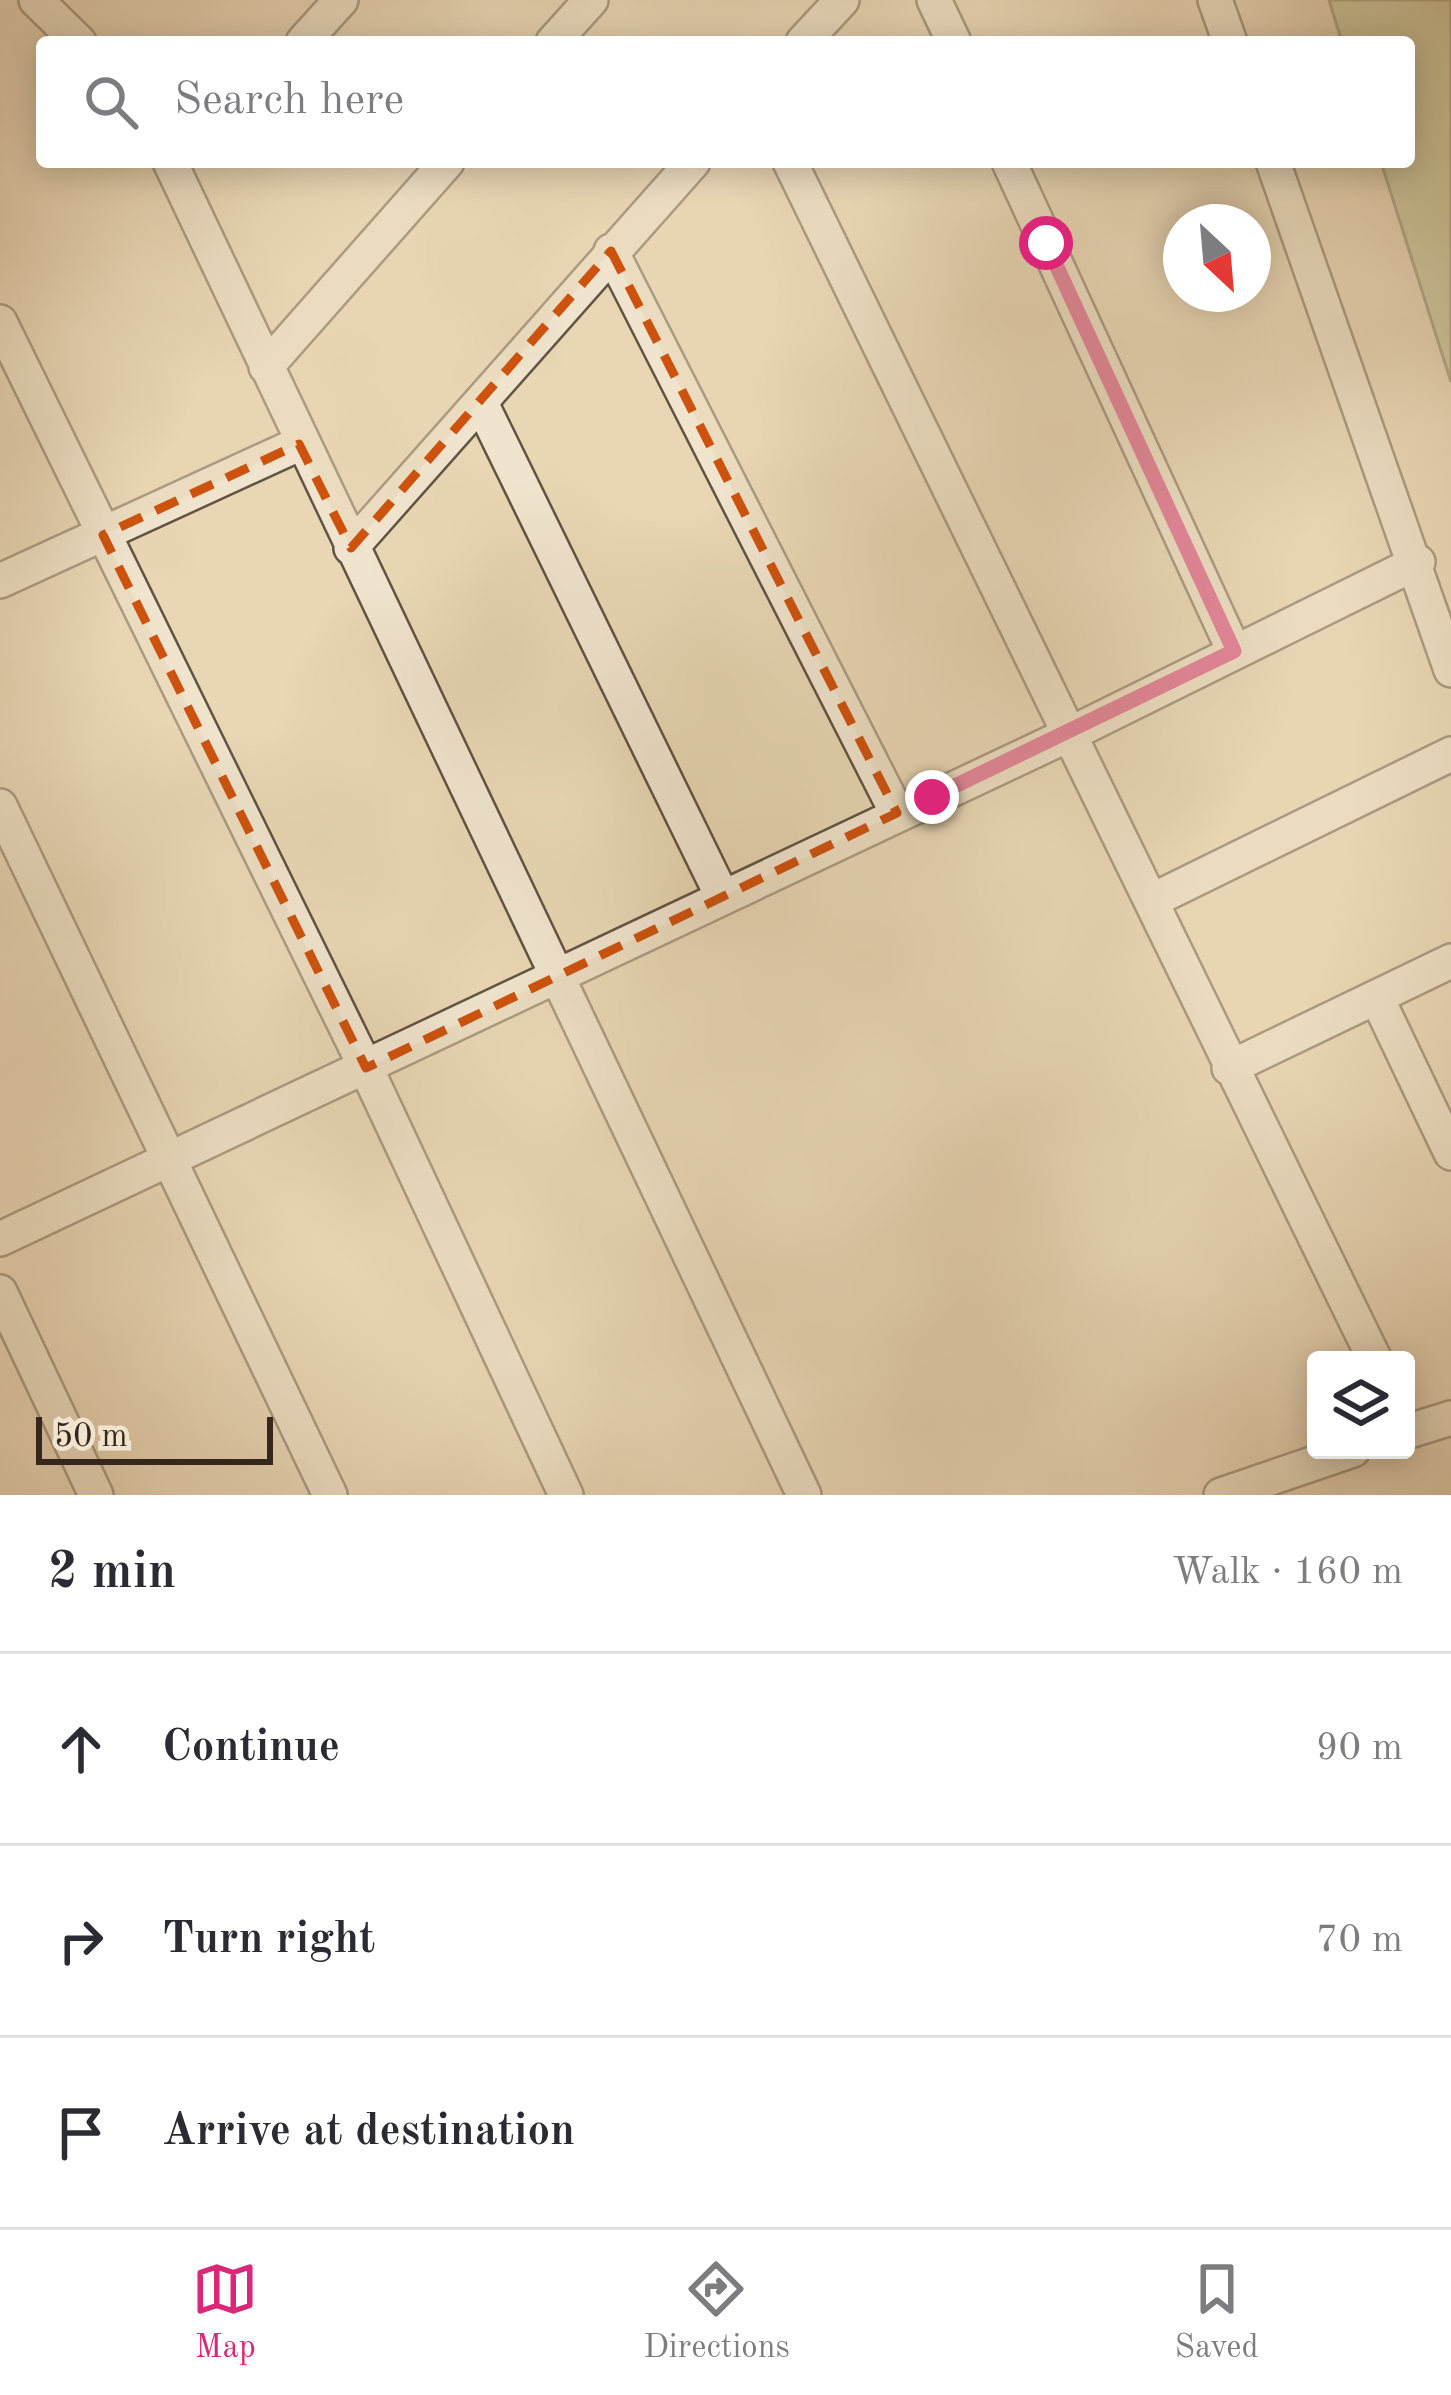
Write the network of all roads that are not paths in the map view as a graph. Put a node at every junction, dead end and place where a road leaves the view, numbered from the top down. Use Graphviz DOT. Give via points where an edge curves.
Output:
graph roads {
  1 [pos="36,0"];
  2 [pos="341,0"];
  3 [pos="591,0"];
  4 [pos="842,0"];
  5 [pos="934,0"];
  6 [pos="1215,0"];
  7 [pos="73,36"];
  8 [pos="308,36"];
  9 [pos="559,36"];
  10 [pos="809,36"];
  11 [pos="951,36"];
  12 [pos="1228,36"];
  13 [pos="182,168"];
  14 [pos="442,168"];
  15 [pos="687,168"];
  16 [pos="793,168"];
  17 [pos="1012,168"];
  18 [pos="1275,168"];
  19 [pos="611,251"];
  20 [pos="0,322"];
  21 [pos="266,367"];
  22 [pos="482,405"];
  23 [pos="299,444"];
  24 [pos="103,535"];
  25 [pos="351,548"];
  26 [pos="1418,562"];
  27 [pos="0,581"];
  28 [pos="1234,651"];
  29 [pos="1451,670"];
  30 [pos="1072,733"];
  31 [pos="1451,754"];
  32 [pos="0,806"];
  33 [pos="897,813"];
  34 [pos="723,898"];
  35 [pos="1151,901"];
  36 [pos="1451,961"];
  37 [pos="555,979"];
  38 [pos="1378,998"];
  39 [pos="366,1068"];
  40 [pos="1229,1068"];
  41 [pos="1451,1153"];
  42 [pos="170,1159"];
  43 [pos="0,1239"];
  44 [pos="0,1292"];
  45 [pos="1370,1351"];
  46 [pos="1451,1418"];
  47 [pos="1415,1426"];
  48 [pos="1327,1459"];
  49 [pos="96,1495"];
  50 [pos="330,1495"];
  51 [pos="566,1495"];
  52 [pos="804,1495"];
  53 [pos="1221,1495"];
  1 -- 7 [label="street"];
  2 -- 8 [label="street"];
  3 -- 9 [label="street"];
  4 -- 10 [label="street"];
  5 -- 11 [label="street"];
  6 -- 12 [label="street"];
  13 -- 21 [label="street"];
  14 -- 21 [label="street"];
  15 -- 19 [label="street"];
  16 -- 30 [label="street"];
  17 -- 28 [label="street"];
  18 -- 26 [label="street"];
  19 -- 22 [label="street"];
  19 -- 33 [label="street"];
  20 -- 24 [label="street"];
  21 -- 23 [label="street"];
  22 -- 25 [label="street"];
  22 -- 34 [label="street"];
  23 -- 24 [label="street"];
  23 -- 25 [label="street"];
  24 -- 27 [label="street"];
  24 -- 39 [label="street"];
  25 -- 37 [label="street"];
  26 -- 28 [label="street"];
  26 -- 29 [label="street"];
  28 -- 30 [label="street"];
  30 -- 33 [label="street"];
  30 -- 35 [label="street"];
  31 -- 35 [label="street"];
  32 -- 42 [label="street"];
  33 -- 34 [label="street"];
  34 -- 37 [label="street"];
  35 -- 40 [label="street"];
  36 -- 38 [label="street"];
  37 -- 39 [label="street"];
  37 -- 52 [label="street"];
  38 -- 40 [label="street"];
  38 -- 41 [label="street"];
  39 -- 42 [label="street"];
  39 -- 51 [label="street"];
  40 -- 45 [label="street"];
  42 -- 43 [label="street"];
  42 -- 50 [label="street"];
  44 -- 49 [label="street"];
  46 -- 47 [label="street"];
  48 -- 53 [label="street"];
}
